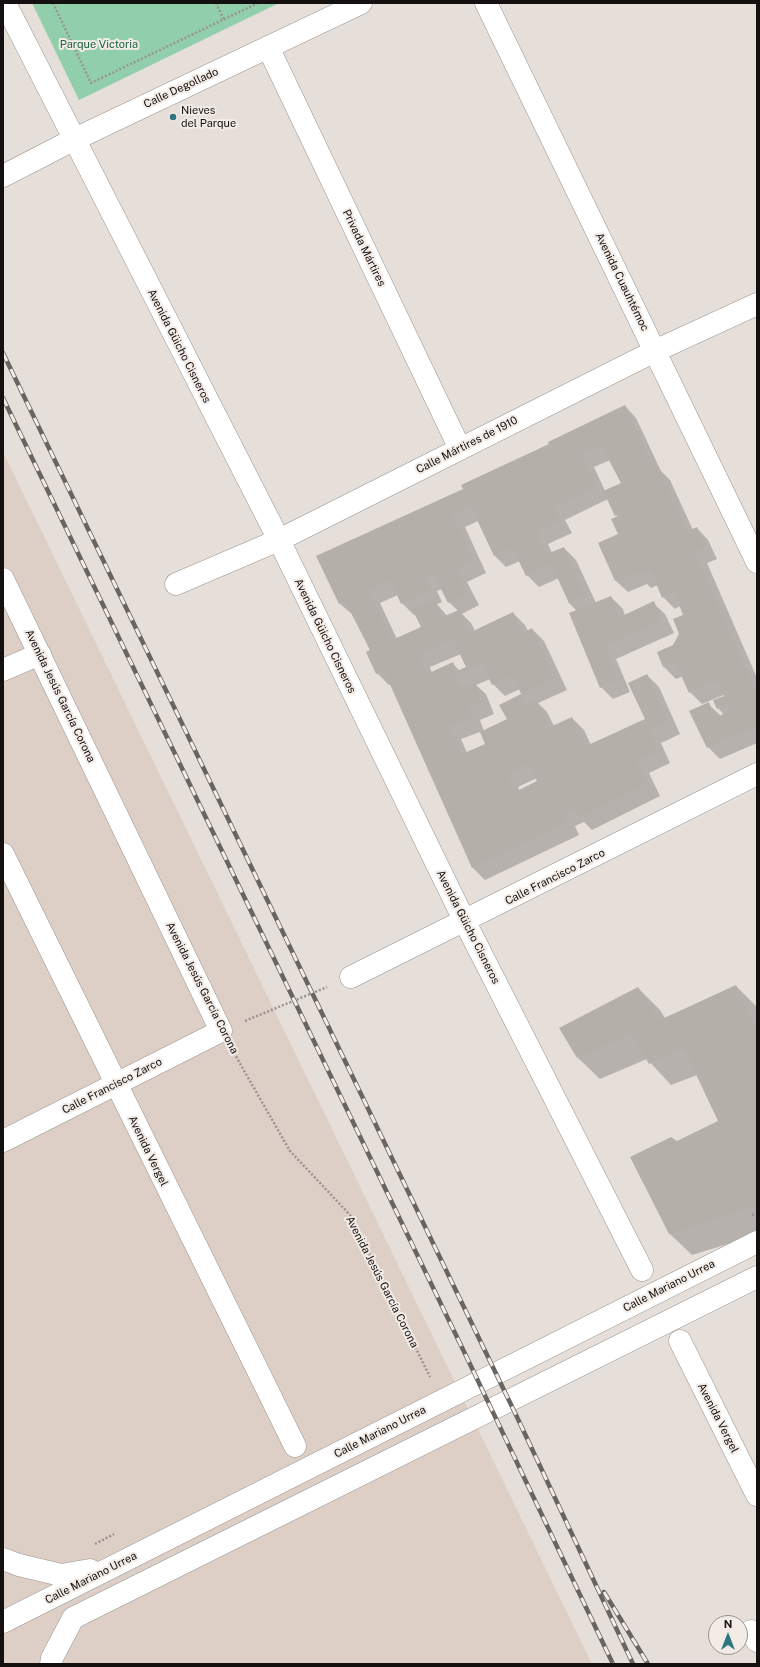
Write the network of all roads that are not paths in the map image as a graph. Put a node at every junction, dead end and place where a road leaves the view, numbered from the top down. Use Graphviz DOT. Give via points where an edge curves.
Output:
graph roads {
  1 [pos="5,3"];
  2 [pos="361,3"];
  3 [pos="486,3"];
  4 [pos="268,47"];
  5 [pos="73,140"];
  6 [pos="3,176"];
  7 [pos="757,304"];
  8 [pos="655,351"];
  9 [pos="460,449"];
  10 [pos="278,540"];
  11 [pos="757,562"];
  12 [pos="3,579"];
  13 [pos="176,584"];
  14 [pos="40,654"];
  15 [pos="3,670"];
  16 [pos="757,774"];
  17 [pos="3,854"];
  18 [pos="465,922"];
  19 [pos="351,977"];
  20 [pos="221,1031"];
  21 [pos="115,1085"];
  22 [pos="3,1141"];
  23 [pos="757,1242"];
  24 [pos="642,1270"];
  25 [pos="757,1277"];
  26 [pos="680,1341"];
  27 [pos="295,1446"];
  28 [pos="757,1495"];
  29 [pos="3,1558"];
  30 [pos="114,1565"];
  31 [pos="3,1622"];
  32 [pos="51,1664"];
  1 -- 5 [label="street, Avenida Güicho Cisneros"];
  2 -- 4 [label="street, Calle Degollado"];
  3 -- 8 [label="street, Avenida Cuauhtémoc"];
  4 -- 5 [label="street, Calle Degollado"];
  4 -- 9 [label="street, Privada Mártires"];
  5 -- 6 [label="street, Calle Degollado"];
  5 -- 10 [label="street, Avenida Güicho Cisneros"];
  7 -- 8 [label="street, Calle Mártires de 1910"];
  8 -- 9 [label="street, Calle Mártires de 1910"];
  8 -- 11 [label="street, Avenida Cuauhtémoc"];
  9 -- 10 [label="street, Calle Mártires de 1910"];
  10 -- 13 [label="street, Calle Mártires de 1910"];
  10 -- 18 [label="street, Avenida Güicho Cisneros"];
  12 -- 14 [label="street, Avenida Jesús García Corona"];
  14 -- 15 [label="street"];
  14 -- 20 [label="street, Avenida Jesús García Corona"];
  16 -- 18 [label="street, Calle Francisco Zarco"];
  17 -- 21 [label="street, Avenida Vergel"];
  18 -- 19 [label="street, Calle Francisco Zarco"];
  18 -- 24 [label="street, Avenida Güicho Cisneros"];
  20 -- 21 [label="street, Calle Francisco Zarco"];
  21 -- 22 [label="street, Calle Francisco Zarco"];
  21 -- 27 [label="street, Avenida Vergel"];
  23 -- 30 [label="street, Calle Mariano Urrea"];
  25 -- 32 [label="street" via="73,1618"];
  26 -- 28 [label="street, Avenida Vergel"];
  29 -- 30 [label="street" via="19,1565 61,1575"];
  30 -- 31 [label="street, Calle Mariano Urrea"];
}
